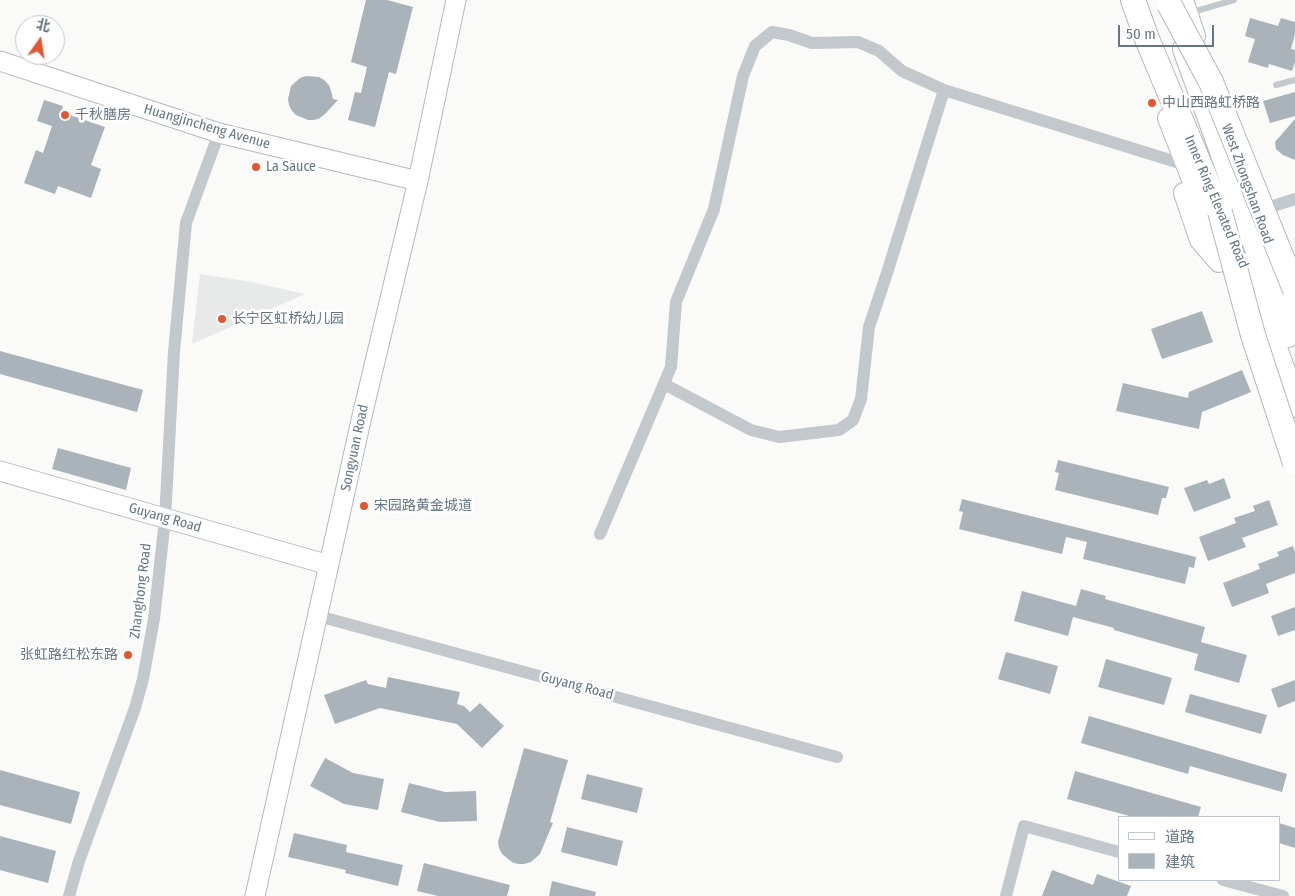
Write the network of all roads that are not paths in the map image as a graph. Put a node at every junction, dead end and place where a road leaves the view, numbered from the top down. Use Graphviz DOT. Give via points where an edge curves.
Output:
graph roads {
  1 [pos="456,0"];
  2 [pos="1122,0"];
  3 [pos="1133,0"];
  4 [pos="1234,0"];
  5 [pos="1177,5"];
  6 [pos="0,61"];
  7 [pos="1295,80"];
  8 [pos="1276,85"];
  9 [pos="944,90"];
  10 [pos="219,133"];
  11 [pos="1180,164"];
  12 [pos="418,181"];
  13 [pos="1295,199"];
  14 [pos="1220,212"];
  15 [pos="1256,212"];
  16 [pos="1295,290"];
  17 [pos="1295,311"];
  18 [pos="1295,356"];
  19 [pos="664,384"];
  20 [pos="1295,405"];
  21 [pos="1295,441"];
  22 [pos="1295,464"];
  23 [pos="0,471"];
  24 [pos="165,519"];
  25 [pos="600,534"];
  26 [pos="329,565"];
  27 [pos="318,616"];
  28 [pos="837,757"];
  29 [pos="1118,852"];
  30 [pos="1227,881"];
  31 [pos="69,896"];
  32 [pos="255,896"];
  33 [pos="1006,896"];
  34 [pos="1283,896"];
  1 -- 12 [label="main road, Songyuan Road"];
  2 -- 11 [label="main road" via="1164,109"];
  3 -- 14 [label="highway, Inner Ring Elevated Road"];
  4 -- 5 [label="lane"];
  5 -- 15 [label="main road, West Zhongshan Road"];
  5 -- 16 [label="highway, bridge"];
  5 -- 18 [label="highway, Inner Ring Elevated Road, bridge"];
  6 -- 10 [label="main road, Huangjincheng Avenue"];
  7 -- 8 [label="lane"];
  9 -- 11 [label="street"];
  9 -- 19 [label="street" via="869,326 861,399 853,420 839,430 779,437 751,430"];
  9 -- 19 [label="street" via="902,70 879,51 858,42 812,43 772,32 755,46 743,76 714,209 676,302 671,367"];
  10 -- 12 [label="main road, Huangjincheng Avenue"];
  10 -- 24 [label="street, Zhanghong Road" via="186,223 174,352"];
  11 -- 21 [label="main road" via="1229,274"];
  12 -- 26 [label="main road, Songyuan Road"];
  13 -- 15 [label="street"];
  14 -- 20 [label="highway, Inner Ring Elevated Road, bridge"];
  14 -- 22 [label="highway, bridge" via="1253,335"];
  15 -- 17 [label="main road, West Zhongshan Road"];
  19 -- 25 [label="street"];
  23 -- 24 [label="main road, Guyang Road"];
  24 -- 26 [label="main road, Guyang Road"];
  24 -- 31 [label="street, Zhanghong Road" via="154,619 143,678"];
  26 -- 27 [label="main road, Songyuan Road"];
  27 -- 28 [label="street, Guyang Road"];
  27 -- 32 [label="main road, Songyuan Road"];
  29 -- 33 [label="street" via="1024,826"];
  30 -- 34 [label="street"];
}
